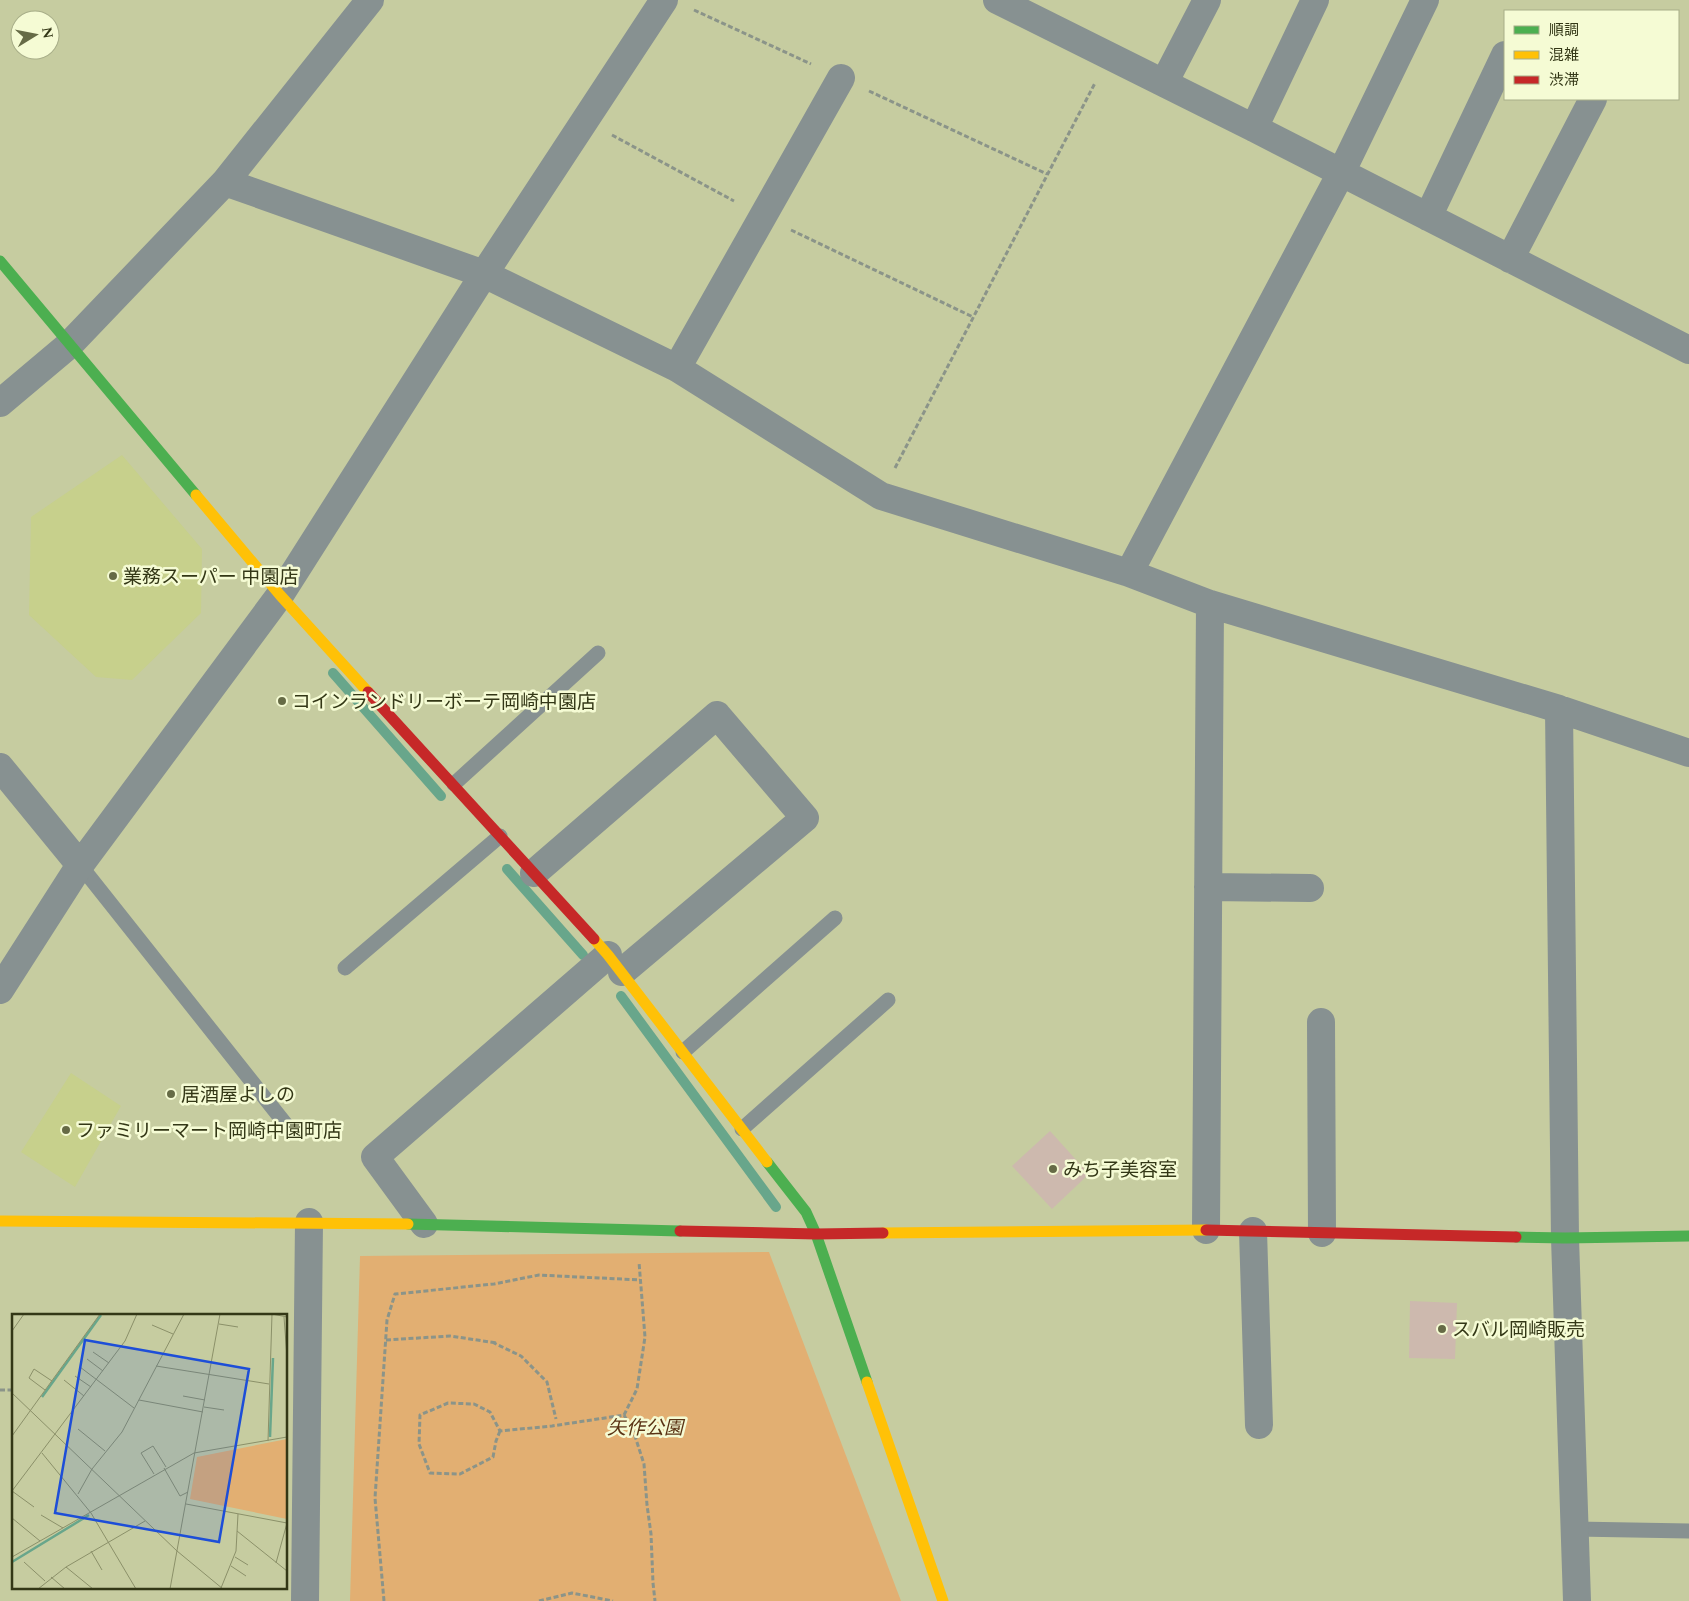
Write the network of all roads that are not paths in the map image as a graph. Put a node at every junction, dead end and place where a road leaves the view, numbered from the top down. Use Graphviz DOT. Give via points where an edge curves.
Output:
graph roads {
  1 [pos="370,0"];
  2 [pos="664,0"];
  3 [pos="997,0"];
  4 [pos="1207,0"];
  5 [pos="1315,0"];
  6 [pos="1425,0"];
  7 [pos="1504,57"];
  8 [pos="841,78"];
  9 [pos="1164,83"];
  10 [pos="1592,100"];
  11 [pos="1254,128"];
  12 [pos="1341,173"];
  13 [pos="225,182"];
  14 [pos="1428,217"];
  15 [pos="1510,259"];
  16 [pos="0,261"];
  17 [pos="484,274"];
  18 [pos="69,345"];
  19 [pos="1689,350"];
  20 [pos="677,368"];
  21 [pos="0,402"];
  22 [pos="1129,573"];
  23 [pos="280,595"];
  24 [pos="1210,604"];
  25 [pos="598,653"];
  26 [pos="1559,709"];
  27 [pos="1689,753"];
  28 [pos="0,767"];
  29 [pos="454,784"];
  30 [pos="500,836"];
  31 [pos="80,865"];
  32 [pos="534,873"];
  33 [pos="1208,887"];
  34 [pos="1310,888"];
  35 [pos="835,918"];
  36 [pos="615,964"];
  37 [pos="345,968"];
  38 [pos="0,990"];
  39 [pos="888,1000"];
  40 [pos="1322,1022"];
  41 [pos="683,1052"];
  42 [pos="742,1129"];
  43 [pos="291,1130"];
  44 [pos="0,1221"];
  45 [pos="309,1222"];
  46 [pos="424,1224"];
  47 [pos="1206,1230"];
  48 [pos="1253,1231"];
  49 [pos="1322,1232"];
  50 [pos="816,1234"];
  51 [pos="1689,1236"];
  52 [pos="1565,1238"];
  53 [pos="1259,1425"];
  54 [pos="1574,1529"];
  55 [pos="1689,1531"];
  56 [pos="305,1601"];
  57 [pos="943,1601"];
  58 [pos="1577,1601"];
  1 -- 13 [label="street"];
  2 -- 17 [label="street"];
  3 -- 9 [label="street"];
  4 -- 9 [label="street"];
  5 -- 11 [label="street"];
  6 -- 12 [label="street"];
  7 -- 14 [label="street"];
  8 -- 20 [label="street"];
  9 -- 11 [label="street"];
  10 -- 15 [label="street"];
  11 -- 12 [label="street"];
  12 -- 14 [label="street"];
  12 -- 22 [label="street"];
  13 -- 17 [label="street"];
  13 -- 18 [label="street"];
  14 -- 15 [label="street"];
  15 -- 19 [label="street"];
  16 -- 18 [label="street"];
  17 -- 20 [label="street"];
  17 -- 23 [label="street"];
  18 -- 21 [label="street"];
  18 -- 23 [label="street"];
  20 -- 22 [label="street" via="881,496"];
  22 -- 24 [label="street"];
  23 -- 29 [label="street"];
  23 -- 31 [label="street"];
  24 -- 26 [label="street"];
  24 -- 33 [label="street"];
  25 -- 29 [label="lane"];
  26 -- 27 [label="street"];
  26 -- 52 [label="street"];
  28 -- 31 [label="street"];
  29 -- 30 [label="street"];
  30 -- 32 [label="street"];
  30 -- 37 [label="lane"];
  31 -- 38 [label="street"];
  31 -- 43 [label="lane"];
  32 -- 36 [label="street"];
  32 -- 36 [label="street" via="717,715 804,818"];
  33 -- 34 [label="street"];
  33 -- 47 [label="street"];
  35 -- 41 [label="lane"];
  36 -- 41 [label="street"];
  36 -- 46 [label="street" via="375,1158"];
  39 -- 42 [label="lane"];
  40 -- 49 [label="street"];
  41 -- 42 [label="street"];
  42 -- 50 [label="street" via="806,1212"];
  44 -- 45 [label="street"];
  45 -- 46 [label="street"];
  45 -- 56 [label="street"];
  46 -- 50 [label="street"];
  47 -- 48 [label="street"];
  47 -- 50 [label="street"];
  48 -- 49 [label="street"];
  48 -- 53 [label="street"];
  49 -- 52 [label="street"];
  50 -- 57 [label="street"];
  51 -- 52 [label="street"];
  52 -- 54 [label="street"];
  54 -- 55 [label="lane"];
  54 -- 58 [label="street"];
}
